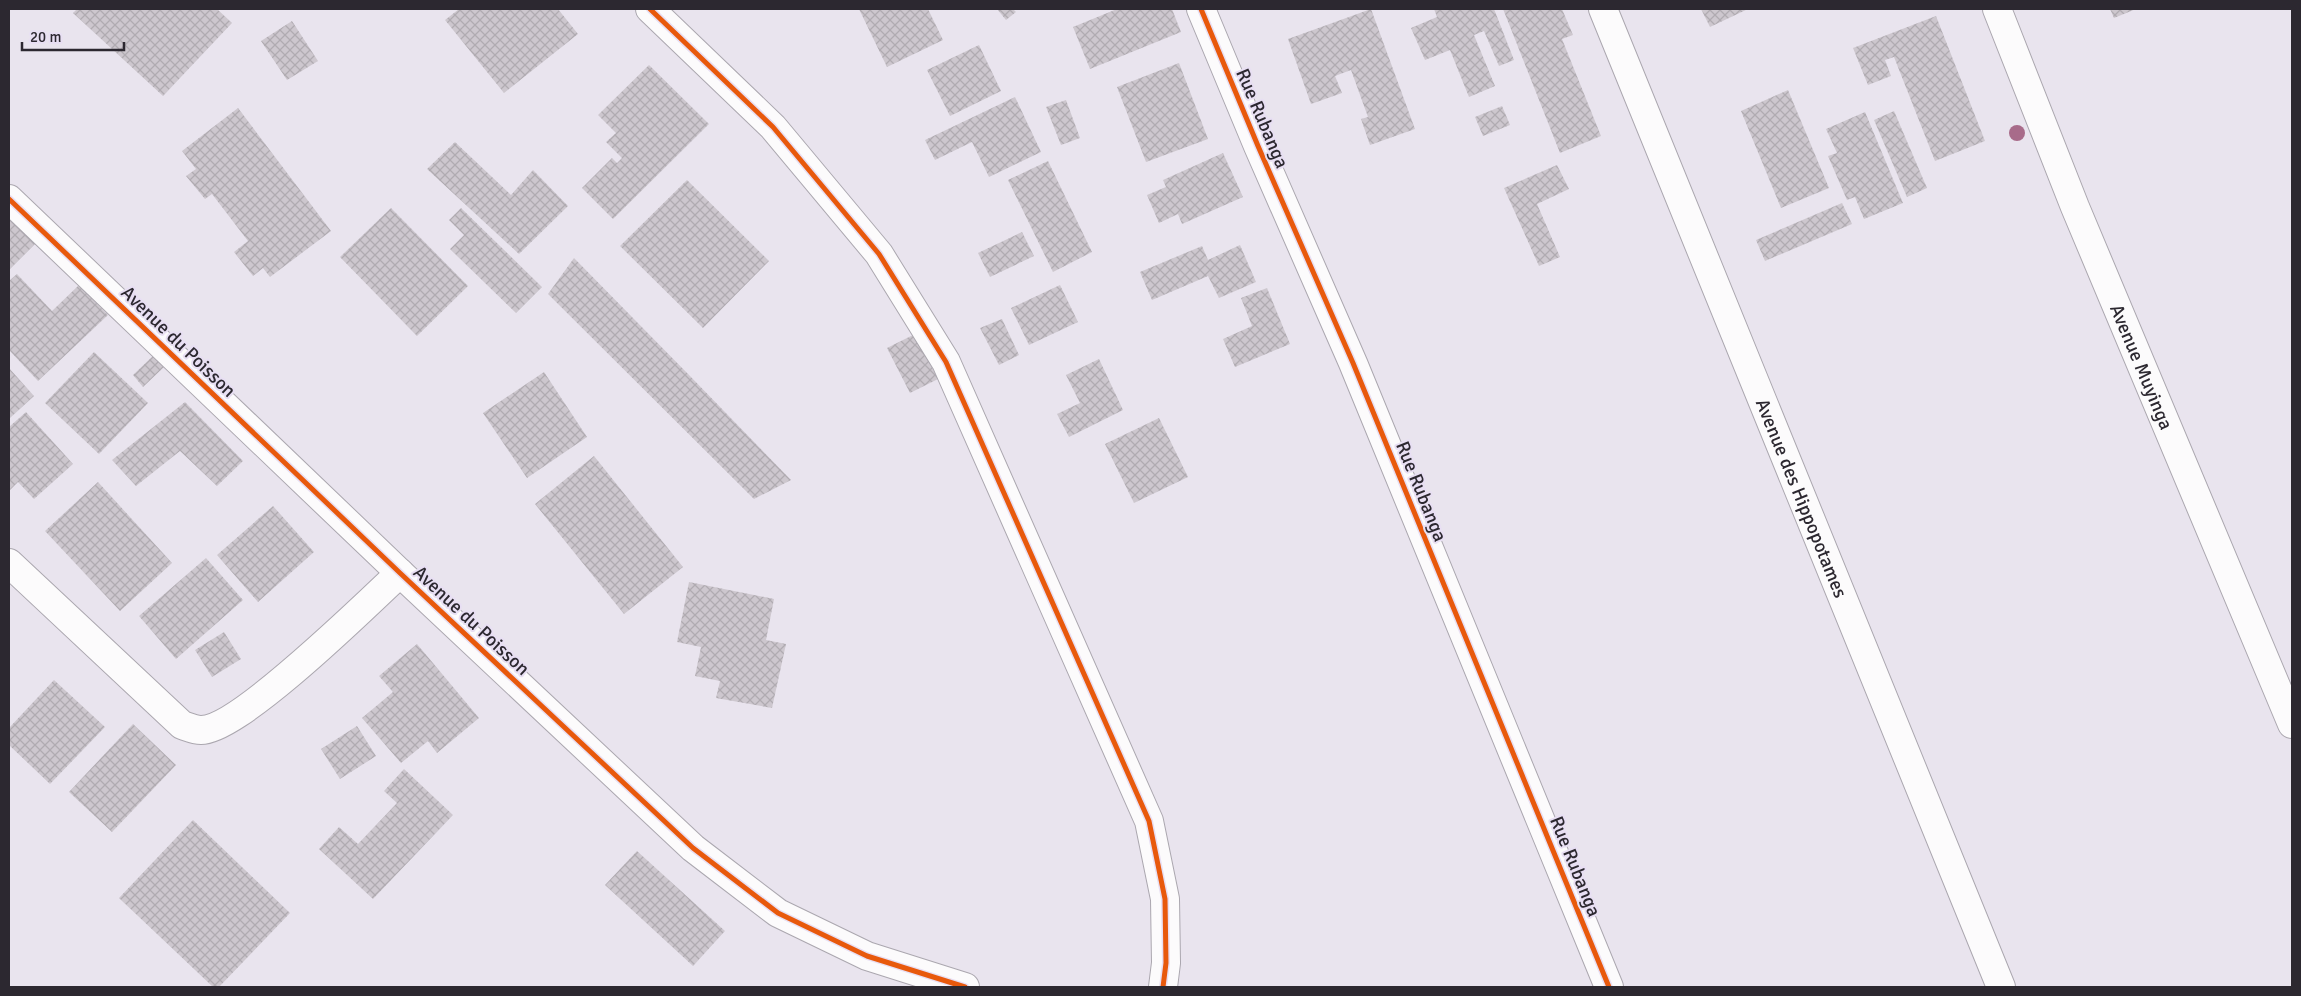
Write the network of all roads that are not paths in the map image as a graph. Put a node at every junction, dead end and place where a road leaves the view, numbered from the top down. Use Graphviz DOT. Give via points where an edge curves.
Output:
graph roads {
  1 [pos="650,9"];
  2 [pos="1202,9"];
  3 [pos="1603,9"];
  4 [pos="1997,9"];
  5 [pos="9,199"];
  6 [pos="9,563"];
  7 [pos="400,574"];
  8 [pos="2292,724"];
  9 [pos="965,987"];
  10 [pos="1163,987"];
  11 [pos="1609,987"];
  12 [pos="2001,987"];
  1 -- 10 [label="street" via="773,126 879,254 946,362 1149,821 1165,899"];
  2 -- 11 [label="street, Rue Rubanga" via="1353,364"];
  3 -- 12 [label="street, Avenue des Hippopotames"];
  4 -- 8 [label="street, Avenue Muyinga" via="2078,216"];
  5 -- 7 [label="street, Avenue du Poisson"];
  6 -- 7 [label="street" via="182,725 201,730 226,721 258,700"];
  7 -- 9 [label="street, Avenue du Poisson" via="693,848 778,913 867,956"];
}
